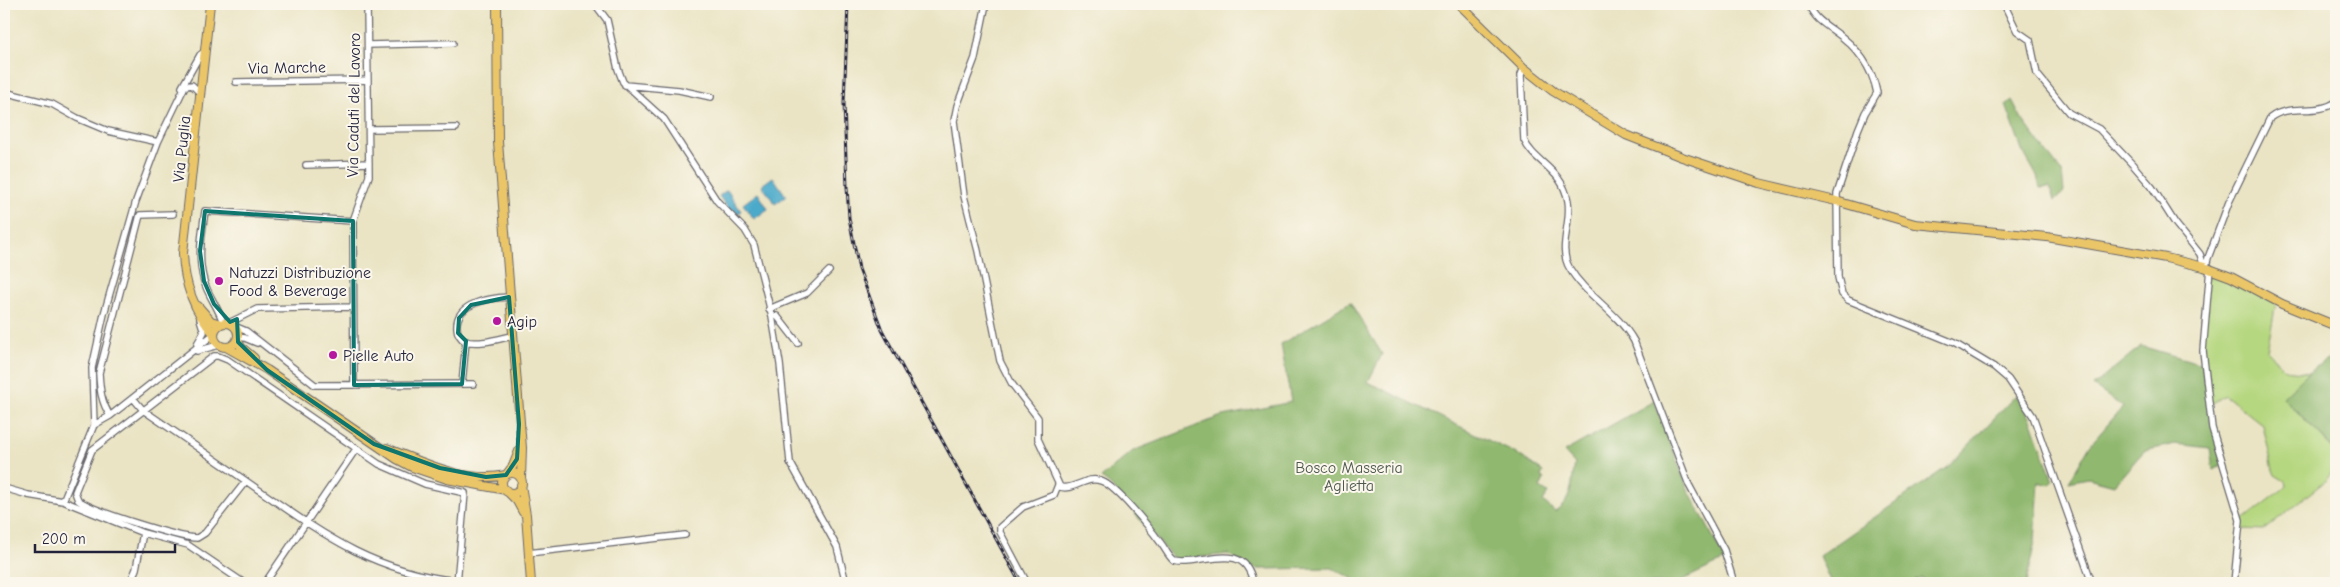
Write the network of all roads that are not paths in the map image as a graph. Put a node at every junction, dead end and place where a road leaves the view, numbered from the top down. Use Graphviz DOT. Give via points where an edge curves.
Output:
graph roads {
  1 [pos="210,4"];
  2 [pos="367,4"];
  3 [pos="497,4"];
  4 [pos="595,4"];
  5 [pos="986,4"];
  6 [pos="1459,4"];
  7 [pos="1808,4"];
  8 [pos="2004,4"];
  9 [pos="453,43"];
  10 [pos="368,45"];
  11 [pos="205,51"];
  12 [pos="1524,68"];
  13 [pos="368,80"];
  14 [pos="236,82"];
  15 [pos="626,85"];
  16 [pos="4,92"];
  17 [pos="201,94"];
  18 [pos="711,97"];
  19 [pos="2336,102"];
  20 [pos="174,105"];
  21 [pos="456,128"];
  22 [pos="368,129"];
  23 [pos="158,142"];
  24 [pos="369,163"];
  25 [pos="306,165"];
  26 [pos="1836,201"];
  27 [pos="173,214"];
  28 [pos="353,221"];
  29 [pos="2207,267"];
  30 [pos="828,271"];
  31 [pos="192,296"];
  32 [pos="509,297"];
  33 [pos="353,307"];
  34 [pos="769,309"];
  35 [pos="199,316"];
  36 [pos="772,316"];
  37 [pos="2336,326"];
  38 [pos="232,328"];
  39 [pos="214,334"];
  40 [pos="512,336"];
  41 [pos="466,341"];
  42 [pos="798,344"];
  43 [pos="222,346"];
  44 [pos="266,348"];
  45 [pos="190,353"];
  46 [pos="267,370"];
  47 [pos="462,384"];
  48 [pos="473,384"];
  49 [pos="354,385"];
  50 [pos="133,398"];
  51 [pos="143,410"];
  52 [pos="110,416"];
  53 [pos="519,424"];
  54 [pos="94,425"];
  55 [pos="374,444"];
  56 [pos="356,449"];
  57 [pos="506,474"];
  58 [pos="246,481"];
  59 [pos="521,482"];
  60 [pos="1058,485"];
  61 [pos="4,488"];
  62 [pos="507,491"];
  63 [pos="63,500"];
  64 [pos="306,523"];
  65 [pos="143,533"];
  66 [pos="685,535"];
  67 [pos="193,538"];
  68 [pos="190,546"];
  69 [pos="528,550"];
  70 [pos="457,582"];
  71 [pos="130,583"];
  72 [pos="244,583"];
  73 [pos="265,583"];
  74 [pos="531,583"];
  75 [pos="846,583"];
  76 [pos="1027,583"];
  77 [pos="1253,583"];
  78 [pos="1734,583"];
  79 [pos="2092,583"];
  80 [pos="2234,583"];
  1 -- 11 [label="main road, Via Puglia"];
  2 -- 10 [label="street, Via Caduti del Lavoro"];
  3 -- 32 [label="main road" via="498,142"];
  4 -- 15 [label="street" via="607,20 618,70"];
  5 -- 60 [label="street" via="975,58 954,121 962,183 997,349 1009,378 1038,418 1038,439"];
  6 -- 12 [label="main road"];
  7 -- 26 [label="street" via="1820,23 1848,42 1863,58 1876,94 1858,130"];
  8 -- 29 [label="street" via="2017,31 2030,40 2037,74 2069,113 2099,129 2133,165"];
  9 -- 10 [label="street"];
  10 -- 13 [label="street, Via Caduti del Lavoro"];
  11 -- 17 [label="main road, Via Puglia"];
  11 -- 20 [label="street"];
  12 -- 26 [label="main road" via="1553,91 1626,135 1740,177"];
  12 -- 78 [label="street" via="1521,75 1523,137 1526,145 1556,175 1566,196 1564,250 1569,268 1621,322 1634,341 1693,494 1724,550"];
  13 -- 14 [label="street, Via Marche"];
  13 -- 22 [label="street, Via Caduti del Lavoro"];
  15 -- 18 [label="street"];
  15 -- 34 [label="street" via="664,119 720,206 750,236"];
  16 -- 23 [label="street" via="52,104 108,131"];
  17 -- 20 [label="street" via="195,86 185,86"];
  17 -- 31 [label="main road, Via Puglia" via="183,253 184,270"];
  19 -- 29 [label="street" via="2327,107 2279,112 2270,118 2229,202"];
  20 -- 23 [label="street"];
  21 -- 22 [label="street"];
  22 -- 24 [label="street, Via Caduti del Lavoro"];
  23 -- 54 [label="street" via="136,201 96,348 91,379"];
  24 -- 25 [label="street"];
  24 -- 28 [label="street, Via Caduti del Lavoro" via="369,176"];
  26 -- 29 [label="main road" via="1926,226 2047,237"];
  26 -- 79 [label="street" via="1837,265 1842,294 1848,300 1954,343 2008,379 2033,416"];
  27 -- 52 [label="street" via="140,215 99,373 103,404"];
  28 -- 33 [label="street, Via Caduti del Lavoro"];
  28 -- 38 [label="street" via="205,211 200,251 204,281 214,304"];
  29 -- 37 [label="main road"];
  29 -- 80 [label="street" via="2202,351 2212,428 2240,520"];
  30 -- 34 [label="street" via="807,293"];
  31 -- 35 [label="main road, Via Puglia"];
  31 -- 38 [label="main road, Via Puglia" via="211,321"];
  32 -- 40 [label="main road"];
  32 -- 41 [label="street" via="471,305 463,313 457,328"];
  33 -- 38 [label="street" via="257,309 244,315"];
  33 -- 49 [label="street, Via Caduti del Lavoro"];
  34 -- 36 [label="street"];
  35 -- 39 [label="main road, Via Puglia"];
  35 -- 45 [label="street" via="203,337"];
  36 -- 42 [label="street" via="777,316"];
  36 -- 75 [label="street" via="790,465 835,543"];
  38 -- 39 [label="main road" via="216,328"];
  38 -- 43 [label="main road" via="232,345"];
  38 -- 44 [label="street"];
  38 -- 44 [label="street" via="246,331"];
  38 -- 46 [label="main road, Via Puglia" via="241,347"];
  39 -- 43 [label="main road, Via Puglia"];
  39 -- 45 [label="street"];
  40 -- 41 [label="street"];
  40 -- 53 [label="main road"];
  41 -- 47 [label="street"];
  43 -- 45 [label="street"];
  43 -- 46 [label="main road"];
  44 -- 49 [label="street" via="315,384"];
  45 -- 50 [label="street"];
  46 -- 55 [label="main road"];
  47 -- 48 [label="street"];
  47 -- 49 [label="street"];
  50 -- 51 [label="street"];
  50 -- 52 [label="street"];
  51 -- 56 [label="street" via="218,356"];
  51 -- 58 [label="street"];
  51 -- 67 [label="street" via="92,450 76,496 81,503 105,512"];
  52 -- 54 [label="street"];
  53 -- 57 [label="main road" via="519,454"];
  53 -- 59 [label="main road"];
  54 -- 63 [label="street"];
  55 -- 57 [label="main road" via="456,472 486,477"];
  55 -- 62 [label="main road" via="425,472"];
  56 -- 64 [label="street"];
  56 -- 70 [label="street" via="402,476 464,493"];
  57 -- 59 [label="main road" via="516,474"];
  57 -- 62 [label="main road" via="502,483"];
  58 -- 64 [label="street"];
  58 -- 67 [label="street" via="205,533"];
  59 -- 62 [label="main road" via="514,492"];
  59 -- 69 [label="main road"];
  60 -- 76 [label="street" via="1054,494 1024,507 1000,527"];
  60 -- 77 [label="street" via="1064,488 1101,480 1145,524 1174,561 1234,558 1249,569"];
  61 -- 63 [label="street"];
  62 -- 69 [label="main road" via="522,510"];
  63 -- 65 [label="street"];
  64 -- 70 [label="street" via="342,546 384,564"];
  64 -- 73 [label="street"];
  65 -- 68 [label="street" via="178,540"];
  65 -- 71 [label="street"];
  66 -- 69 [label="street"];
  67 -- 68 [label="street"];
  68 -- 72 [label="street"];
  69 -- 74 [label="main road"];
}
